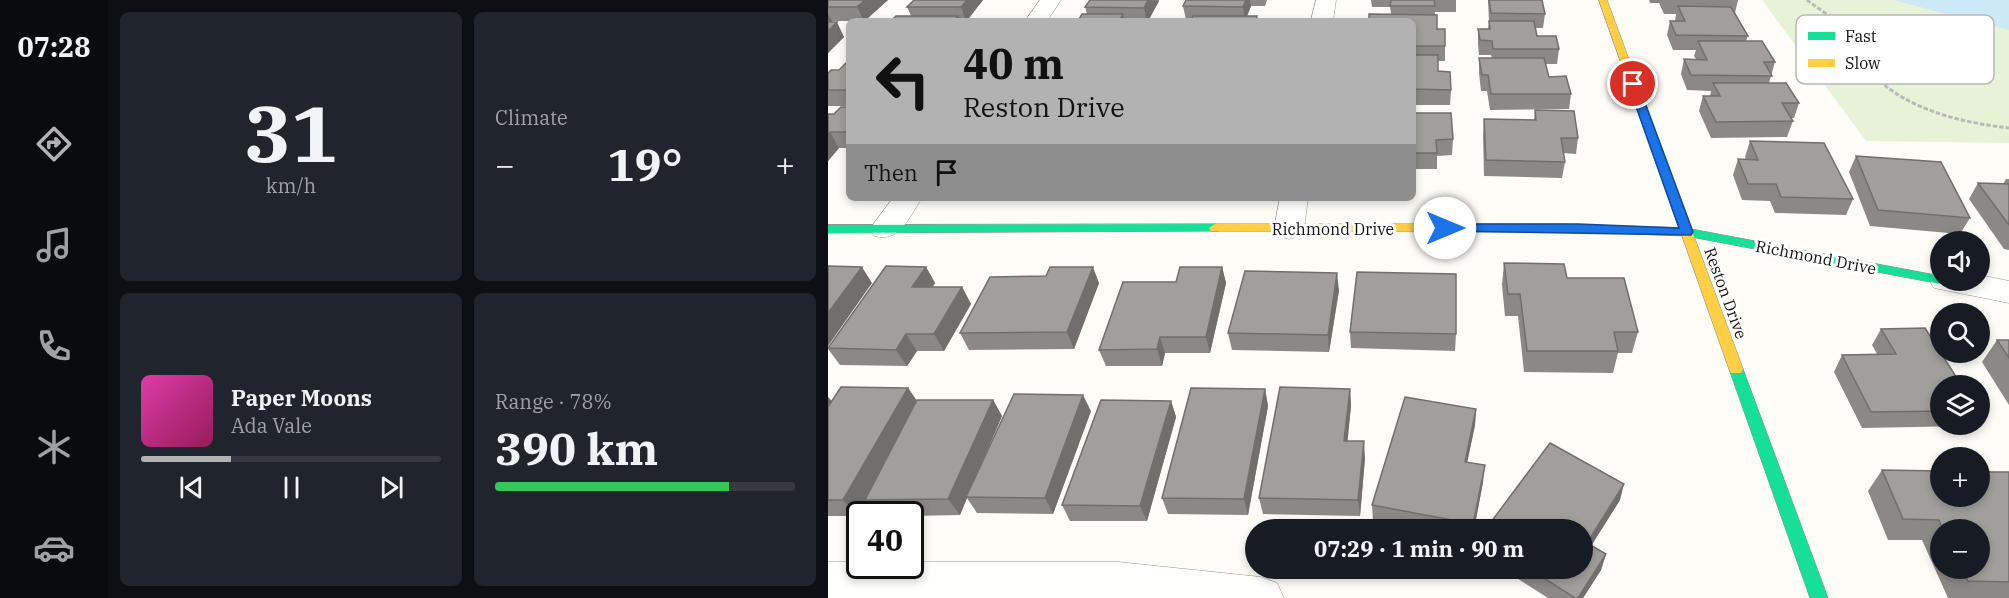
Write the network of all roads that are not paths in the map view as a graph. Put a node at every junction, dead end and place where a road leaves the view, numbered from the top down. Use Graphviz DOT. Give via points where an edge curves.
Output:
graph roads {
  1 [pos="1051,0"];
  2 [pos="1326,0"];
  3 [pos="1603,0"];
  4 [pos="1038,18"];
  5 [pos="1323,18"];
  6 [pos="906,201"];
  7 [pos="1294,201"];
  8 [pos="828,229"];
  9 [pos="885,229"];
  10 [pos="1289,229"];
  11 [pos="1686,232"];
  12 [pos="1930,278"];
  13 [pos="1990,289"];
  14 [pos="2009,292"];
  15 [pos="828,583"];
  16 [pos="1261,598"];
  17 [pos="1819,598"];
  1 -- 4 [label="street"];
  2 -- 5 [label="street"];
  3 -- 11 [label="street, Reston Drive"];
  6 -- 9 [label="street"];
  7 -- 10 [label="street"];
  8 -- 9 [label="street, Richmond Drive"];
  9 -- 10 [label="street, Richmond Drive"];
  10 -- 11 [label="street, Richmond Drive" via="1578,228"];
  11 -- 12 [label="street, Richmond Drive"];
  11 -- 17 [label="street, Reston Drive"];
  13 -- 14 [label="street, Richmond Drive"];
  15 -- 16 [label="street" via="1118,582"];
}
